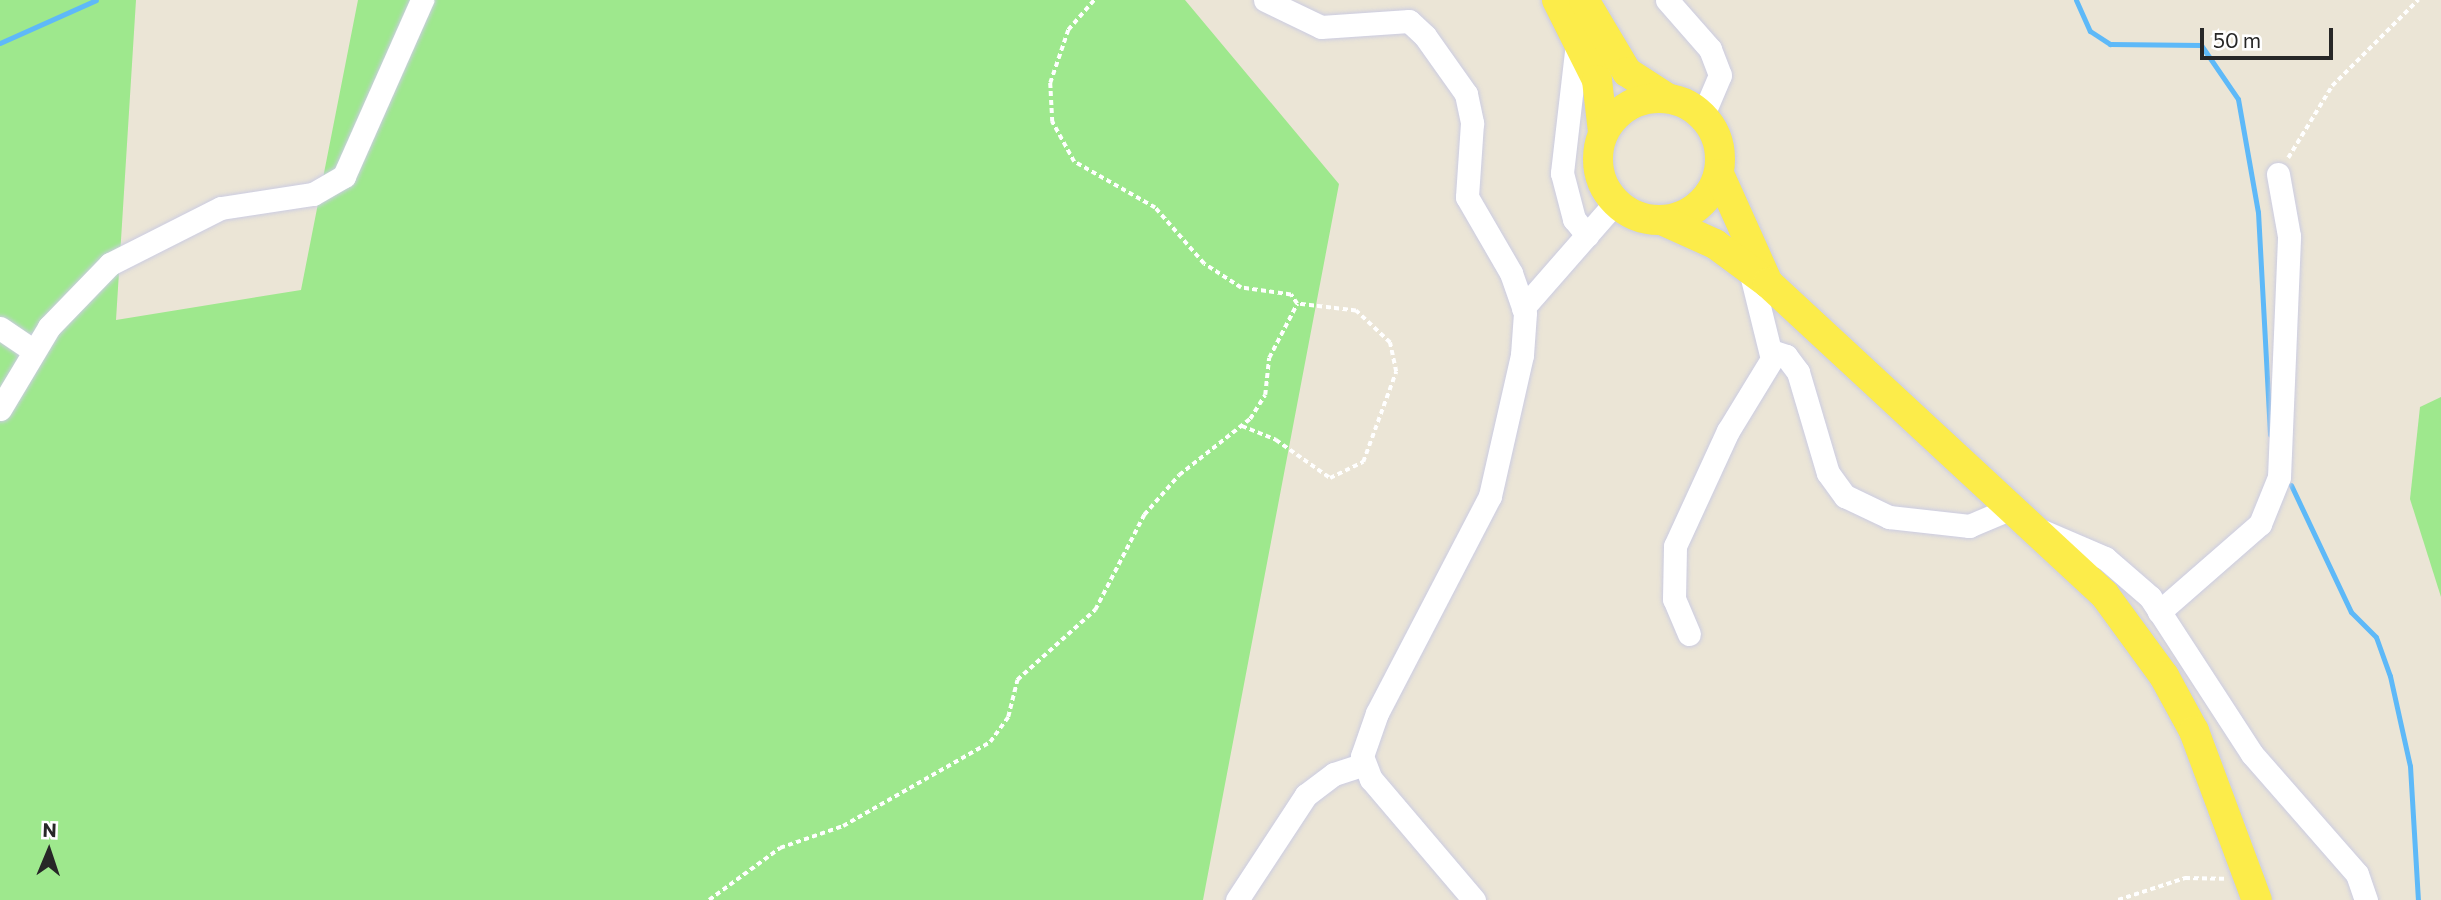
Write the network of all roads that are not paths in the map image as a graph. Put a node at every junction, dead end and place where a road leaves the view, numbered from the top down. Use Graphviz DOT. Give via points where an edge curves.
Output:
graph roads {
  1 [pos="422,0"];
  2 [pos="1265,0"];
  3 [pos="1557,0"];
  4 [pos="1584,0"];
  5 [pos="1667,0"];
  6 [pos="1577,43"];
  7 [pos="1667,98"];
  8 [pos="1703,115"];
  9 [pos="1603,132"];
  10 [pos="1719,174"];
  11 [pos="2278,174"];
  12 [pos="1615,203"];
  13 [pos="1664,221"];
  14 [pos="1587,235"];
  15 [pos="1759,277"];
  16 [pos="1523,308"];
  17 [pos="0,328"];
  18 [pos="34,351"];
  19 [pos="1771,351"];
  20 [pos="0,408"];
  21 [pos="2014,507"];
  22 [pos="2038,529"];
  23 [pos="2159,612"];
  24 [pos="1689,634"];
  25 [pos="1363,765"];
  26 [pos="2254,892"];
  27 [pos="1237,900"];
  28 [pos="1474,900"];
  29 [pos="2366,900"];
  1 -- 18 [label="street" via="344,176 313,194 221,208 131,250 91,281"];
  2 -- 16 [label="street" via="1321,27 1409,20 1425,36 1466,94 1472,123 1467,197 1511,273"];
  3 -- 6 [label="main road"];
  4 -- 7 [label="main road" via="1626,72"];
  5 -- 8 [label="street" via="1710,49 1720,75"];
  6 -- 9 [label="main road" via="1597,80"];
  6 -- 14 [label="street" via="1562,173 1574,219"];
  7 -- 8 [label="main road"];
  7 -- 9 [label="main road" via="1630,104"];
  8 -- 10 [label="main road" via="1715,132"];
  9 -- 12 [label="main road" via="1597,162"];
  10 -- 13 [label="main road" via="1708,197 1689,214"];
  10 -- 15 [label="main road"];
  11 -- 23 [label="street" via="2289,236 2280,477 2260,524"];
  12 -- 13 [label="main road" via="1637,217"];
  12 -- 14 [label="street"];
  13 -- 15 [label="main road" via="1715,244"];
  14 -- 16 [label="street"];
  15 -- 19 [label="street"];
  15 -- 21 [label="main road"];
  16 -- 25 [label="street" via="1522,355 1490,496 1377,713"];
  17 -- 18 [label="street"];
  18 -- 20 [label="street"];
  19 -- 21 [label="street" via="1786,356 1798,372 1828,473 1845,496 1889,517 1969,526"];
  19 -- 24 [label="street" via="1770,370 1728,431 1675,546 1674,599"];
  21 -- 22 [label="main road"];
  22 -- 23 [label="street" via="2105,558"];
  22 -- 26 [label="main road" via="2104,594 2164,676 2194,731"];
  23 -- 29 [label="street" via="2252,754 2357,874"];
  25 -- 27 [label="street" via="1334,774 1306,795"];
  25 -- 28 [label="street"];
}
